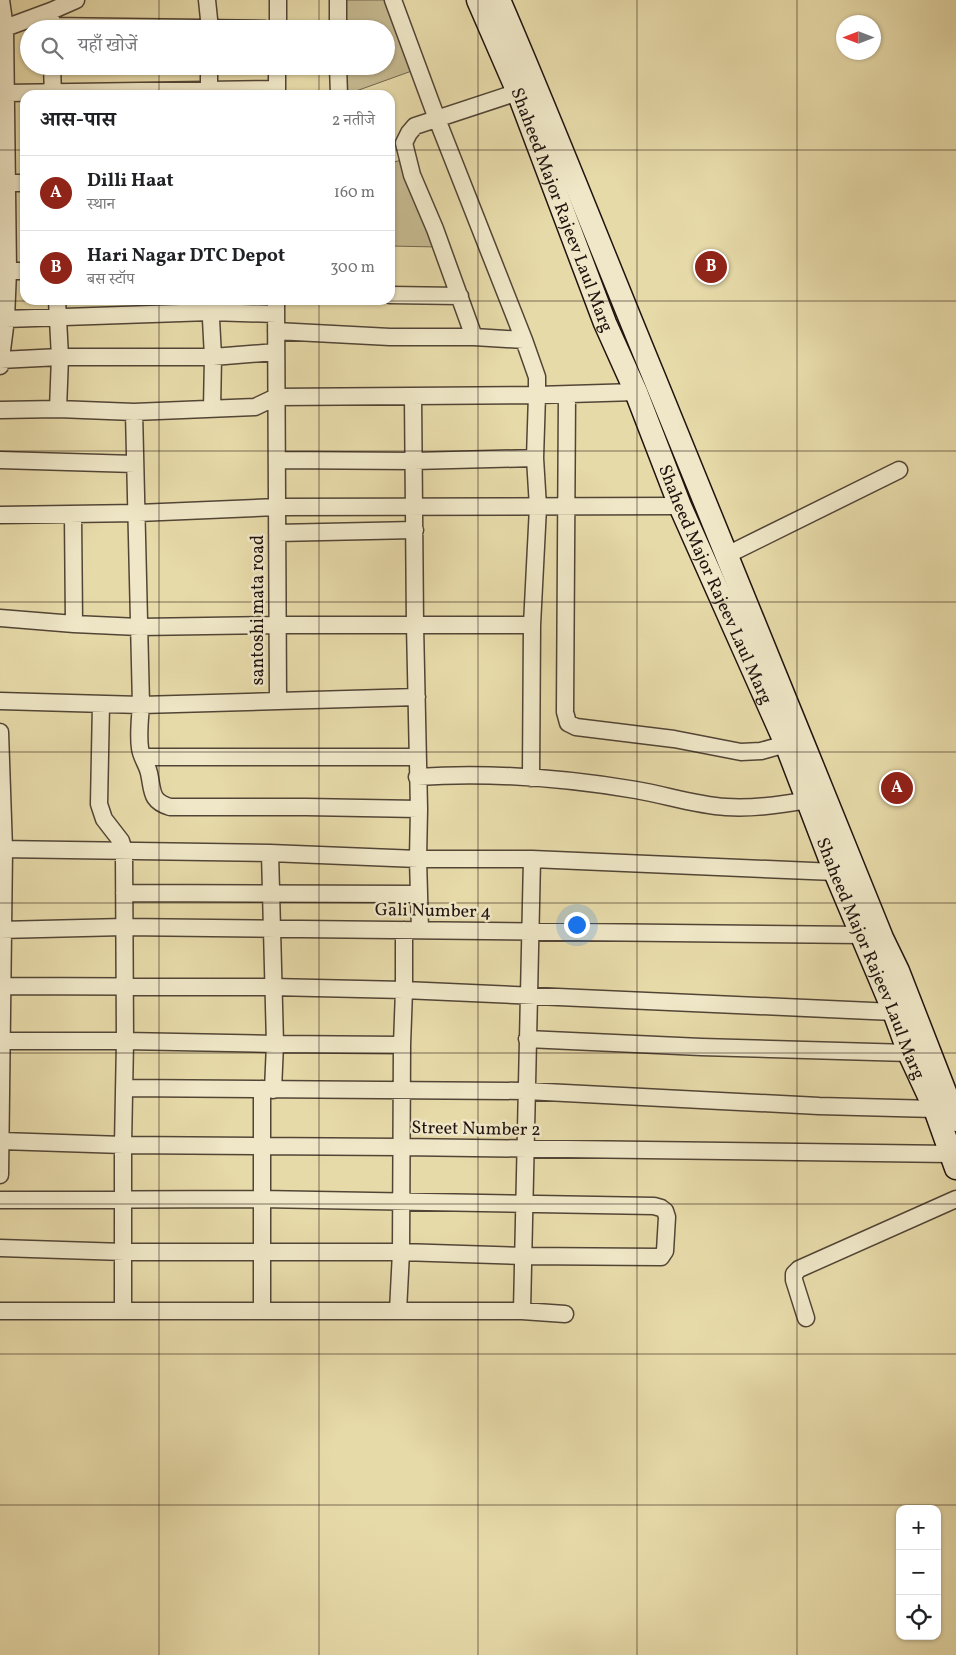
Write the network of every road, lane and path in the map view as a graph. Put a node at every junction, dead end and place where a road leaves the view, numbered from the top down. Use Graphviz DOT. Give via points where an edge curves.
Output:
graph roads {
  1 [pos="1,0"];
  2 [pos="76,0"];
  3 [pos="207,0"];
  4 [pos="278,0"];
  5 [pos="338,0"];
  6 [pos="393,0"];
  7 [pos="478,0"];
  8 [pos="499,0"];
  9 [pos="53,20"];
  10 [pos="209,20"];
  11 [pos="278,20"];
  12 [pos="338,20"];
  13 [pos="20,26"];
  14 [pos="5,28"];
  15 [pos="52,75"];
  16 [pos="209,75"];
  17 [pos="277,75"];
  18 [pos="338,75"];
  19 [pos="52,90"];
  20 [pos="209,90"];
  21 [pos="277,90"];
  22 [pos="339,90"];
  23 [pos="518,92"];
  24 [pos="6,93"];
  25 [pos="20,93"];
  26 [pos="437,119"];
  27 [pos="3,142"];
  28 [pos="397,144"];
  29 [pos="20,185"];
  30 [pos="4,193"];
  31 [pos="3,249"];
  32 [pos="20,271"];
  33 [pos="8,272"];
  34 [pos="395,294"];
  35 [pos="460,296"];
  36 [pos="57,305"];
  37 [pos="210,306"];
  38 [pos="276,307"];
  39 [pos="4,309"];
  40 [pos="58,317"];
  41 [pos="276,331"];
  42 [pos="474,337"];
  43 [pos="524,340"];
  44 [pos="276,352"];
  45 [pos="60,357"];
  46 [pos="214,358"];
  47 [pos="0,360"];
  48 [pos="0,366"];
  49 [pos="636,392"];
  50 [pos="567,394"];
  51 [pos="537,395"];
  52 [pos="413,396"];
  53 [pos="276,397"];
  54 [pos="58,409"];
  55 [pos="212,409"];
  56 [pos="0,410"];
  57 [pos="134,412"];
  58 [pos="535,458"];
  59 [pos="0,460"];
  60 [pos="277,460"];
  61 [pos="414,461"];
  62 [pos="135,464"];
  63 [pos="899,470"];
  64 [pos="414,506"];
  65 [pos="680,506"];
  66 [pos="277,507"];
  67 [pos="538,507"];
  68 [pos="568,507"];
  69 [pos="138,514"];
  70 [pos="0,515"];
  71 [pos="73,515"];
  72 [pos="415,530"];
  73 [pos="277,533"];
  74 [pos="727,555"];
  75 [pos="0,618"];
  76 [pos="74,624"];
  77 [pos="277,625"];
  78 [pos="415,625"];
  79 [pos="532,625"];
  80 [pos="139,627"];
  81 [pos="417,697"];
  82 [pos="0,701"];
  83 [pos="278,701"];
  84 [pos="101,704"];
  85 [pos="141,705"];
  86 [pos="0,732"];
  87 [pos="786,744"];
  88 [pos="143,757"];
  89 [pos="417,757"];
  90 [pos="1,771"];
  91 [pos="417,777"];
  92 [pos="532,778"];
  93 [pos="808,800"];
  94 [pos="419,809"];
  95 [pos="2,849"];
  96 [pos="124,851"];
  97 [pos="270,853"];
  98 [pos="418,859"];
  99 [pos="532,859"];
  100 [pos="835,872"];
  101 [pos="124,892"];
  102 [pos="271,894"];
  103 [pos="419,894"];
  104 [pos="124,927"];
  105 [pos="271,928"];
  106 [pos="2,930"];
  107 [pos="412,930"];
  108 [pos="530,931"];
  109 [pos="863,935"];
  110 [pos="2,986"];
  111 [pos="125,986"];
  112 [pos="272,987"];
  113 [pos="404,990"];
  114 [pos="528,994"];
  115 [pos="1,1012"];
  116 [pos="894,1012"];
  117 [pos="527,1039"];
  118 [pos="125,1041"];
  119 [pos="1,1042"];
  120 [pos="274,1044"];
  121 [pos="402,1045"];
  122 [pos="909,1053"];
  123 [pos="0,1065"];
  124 [pos="124,1088"];
  125 [pos="268,1089"];
  126 [pos="402,1092"];
  127 [pos="526,1092"];
  128 [pos="935,1109"];
  129 [pos="0,1115"];
  130 [pos="956,1120"];
  131 [pos="0,1141"];
  132 [pos="123,1145"];
  133 [pos="262,1146"];
  134 [pos="401,1147"];
  135 [pos="524,1148"];
  136 [pos="953,1161"];
  137 [pos="0,1175"];
  138 [pos="123,1198"];
  139 [pos="261,1198"];
  140 [pos="956,1199"];
  141 [pos="0,1200"];
  142 [pos="401,1202"];
  143 [pos="524,1204"];
  144 [pos="0,1248"];
  145 [pos="124,1252"];
  146 [pos="261,1252"];
  147 [pos="400,1252"];
  148 [pos="523,1256"];
  149 [pos="0,1311"];
  150 [pos="123,1311"];
  151 [pos="262,1311"];
  152 [pos="398,1311"];
  153 [pos="522,1312"];
  154 [pos="565,1314"];
  155 [pos="806,1318"];
  1 -- 14 [label="street"];
  2 -- 9 [label="street"];
  3 -- 10 [label="street"];
  4 -- 11 [label="street"];
  5 -- 12 [label="street"];
  6 -- 26 [label="street"];
  7 -- 23 [label="street, Shaheed Major Rajeev Laul Marg"];
  8 -- 74 [label="street, Shaheed Major Rajeev Laul Marg"];
  13 -- 14 [label="street"];
  14 -- 24 [label="street"];
  15 -- 19 [label="street"];
  16 -- 20 [label="street"];
  17 -- 21 [label="street"];
  18 -- 22 [label="street"];
  23 -- 26 [label="street"];
  23 -- 49 [label="street, Shaheed Major Rajeev Laul Marg"];
  24 -- 25 [label="street"];
  24 -- 27 [label="street"];
  26 -- 28 [label="street" via="416,126"];
  26 -- 43 [label="street"];
  27 -- 30 [label="street"];
  28 -- 35 [label="street" via="435,229"];
  29 -- 30 [label="street"];
  30 -- 31 [label="street"];
  31 -- 33 [label="street"];
  32 -- 33 [label="street"];
  33 -- 39 [label="street"];
  34 -- 35 [label="street"];
  35 -- 42 [label="street"];
  36 -- 40 [label="street"];
  37 -- 38 [label="street"];
  37 -- 40 [label="street"];
  37 -- 46 [label="street"];
  38 -- 41 [label="street, santoshi mata road"];
  39 -- 40 [label="street"];
  39 -- 47 [label="street"];
  40 -- 45 [label="street"];
  41 -- 42 [label="street" via="390,337"];
  41 -- 44 [label="street, santoshi mata road"];
  42 -- 43 [label="street"];
  43 -- 51 [label="street" via="537,377"];
  44 -- 46 [label="street"];
  44 -- 53 [label="street, santoshi mata road"];
  45 -- 46 [label="street"];
  45 -- 47 [label="street"];
  45 -- 54 [label="street"];
  46 -- 55 [label="street"];
  47 -- 48 [label="street"];
  49 -- 50 [label="street"];
  49 -- 65 [label="street, Shaheed Major Rajeev Laul Marg"];
  50 -- 51 [label="street"];
  50 -- 68 [label="street"];
  51 -- 52 [label="street"];
  51 -- 58 [label="street"];
  52 -- 53 [label="street"];
  52 -- 61 [label="street"];
  53 -- 55 [label="street" via="254,407"];
  53 -- 60 [label="street, santoshi mata road"];
  54 -- 56 [label="street"];
  54 -- 57 [label="street"];
  55 -- 57 [label="street"];
  57 -- 62 [label="street"];
  58 -- 61 [label="street"];
  58 -- 67 [label="street"];
  59 -- 62 [label="street"];
  60 -- 61 [label="street"];
  60 -- 66 [label="street, santoshi mata road"];
  61 -- 64 [label="street"];
  62 -- 69 [label="street"];
  63 -- 74 [label="street"];
  64 -- 66 [label="street"];
  64 -- 67 [label="street"];
  64 -- 72 [label="street"];
  65 -- 68 [label="street"];
  65 -- 87 [label="street, Shaheed Major Rajeev Laul Marg"];
  66 -- 69 [label="street"];
  66 -- 73 [label="street, santoshi mata road"];
  67 -- 68 [label="street"];
  67 -- 79 [label="street"];
  68 -- 87 [label="street" via="565,712 568,723 576,727 674,739 741,752 761,751"];
  69 -- 71 [label="street"];
  69 -- 80 [label="street"];
  70 -- 71 [label="street"];
  71 -- 76 [label="street"];
  72 -- 73 [label="street"];
  72 -- 78 [label="street"];
  73 -- 77 [label="street, santoshi mata road"];
  74 -- 130 [label="street, Shaheed Major Rajeev Laul Marg"];
  75 -- 76 [label="street"];
  76 -- 80 [label="street"];
  77 -- 78 [label="street"];
  77 -- 80 [label="street"];
  77 -- 83 [label="street, santoshi mata road"];
  78 -- 79 [label="street"];
  78 -- 81 [label="street"];
  79 -- 92 [label="street"];
  80 -- 85 [label="street"];
  81 -- 83 [label="street"];
  81 -- 89 [label="street"];
  82 -- 84 [label="street, santoshi mata road"];
  83 -- 85 [label="street, santoshi mata road"];
  84 -- 85 [label="street, santoshi mata road"];
  84 -- 96 [label="street" via="99,804 104,819 121,841"];
  85 -- 88 [label="street" via="139,738"];
  86 -- 90 [label="street"];
  87 -- 93 [label="street, Shaheed Major Rajeev Laul Marg"];
  88 -- 89 [label="street"];
  88 -- 94 [label="street" via="155,798 160,804 170,807"];
  89 -- 91 [label="street"];
  90 -- 95 [label="street"];
  91 -- 92 [label="street" via="452,774"];
  91 -- 94 [label="street"];
  92 -- 93 [label="street" via="638,790 725,807 765,807"];
  93 -- 100 [label="street, Shaheed Major Rajeev Laul Marg"];
  94 -- 98 [label="street"];
  95 -- 96 [label="street"];
  95 -- 106 [label="street"];
  96 -- 97 [label="street"];
  96 -- 101 [label="street"];
  97 -- 98 [label="street"];
  97 -- 102 [label="street"];
  98 -- 99 [label="street"];
  98 -- 103 [label="street"];
  99 -- 100 [label="street"];
  99 -- 108 [label="street"];
  100 -- 109 [label="street, Shaheed Major Rajeev Laul Marg"];
  101 -- 102 [label="street"];
  101 -- 104 [label="street"];
  102 -- 103 [label="street"];
  102 -- 105 [label="street"];
  103 -- 107 [label="street"];
  104 -- 105 [label="street, Gali Number 4"];
  104 -- 106 [label="street, Gali Number 4"];
  104 -- 111 [label="street"];
  105 -- 107 [label="street, Gali Number 4"];
  105 -- 112 [label="street"];
  106 -- 110 [label="street"];
  107 -- 108 [label="street, Gali Number 4"];
  107 -- 113 [label="street"];
  108 -- 109 [label="street, Gali Number 4"];
  108 -- 114 [label="street"];
  109 -- 116 [label="street, Shaheed Major Rajeev Laul Marg"];
  110 -- 111 [label="street"];
  110 -- 115 [label="street"];
  111 -- 112 [label="street"];
  111 -- 118 [label="street"];
  112 -- 113 [label="street"];
  112 -- 120 [label="street"];
  113 -- 114 [label="street"];
  113 -- 121 [label="street"];
  114 -- 116 [label="street"];
  114 -- 117 [label="street"];
  115 -- 119 [label="street"];
  116 -- 122 [label="street, Shaheed Major Rajeev Laul Marg"];
  117 -- 122 [label="street"];
  117 -- 127 [label="street"];
  118 -- 119 [label="street"];
  118 -- 120 [label="street"];
  118 -- 124 [label="street"];
  119 -- 123 [label="street"];
  120 -- 121 [label="street"];
  120 -- 125 [label="street"];
  121 -- 126 [label="street"];
  122 -- 128 [label="street, Shaheed Major Rajeev Laul Marg"];
  123 -- 129 [label="street"];
  124 -- 125 [label="street"];
  124 -- 132 [label="street"];
  125 -- 126 [label="street"];
  125 -- 133 [label="street"];
  126 -- 127 [label="street"];
  126 -- 134 [label="street"];
  127 -- 128 [label="street"];
  127 -- 135 [label="street"];
  128 -- 136 [label="street, Shaheed Major Rajeev Laul Marg"];
  129 -- 131 [label="street"];
  131 -- 132 [label="street, Street Number 2"];
  131 -- 137 [label="street"];
  132 -- 133 [label="street, Street Number 2"];
  132 -- 138 [label="street"];
  133 -- 134 [label="street, Street Number 2"];
  133 -- 139 [label="street"];
  134 -- 135 [label="street, Street Number 2"];
  134 -- 142 [label="street"];
  135 -- 136 [label="street, Street Number 2"];
  135 -- 143 [label="street"];
  138 -- 139 [label="street"];
  138 -- 141 [label="street"];
  138 -- 145 [label="street"];
  139 -- 142 [label="street"];
  139 -- 146 [label="street"];
  140 -- 155 [label="street" via="799,1270 794,1274 794,1280"];
  142 -- 143 [label="street"];
  142 -- 147 [label="street"];
  143 -- 148 [label="street"];
  143 -- 148 [label="street" via="654,1206 665,1211 667,1217 665,1251 661,1256"];
  144 -- 145 [label="street"];
  145 -- 146 [label="street"];
  145 -- 150 [label="street"];
  146 -- 147 [label="street"];
  146 -- 151 [label="street"];
  147 -- 148 [label="street"];
  147 -- 152 [label="street"];
  148 -- 153 [label="street"];
  149 -- 150 [label="street"];
  150 -- 151 [label="street"];
  151 -- 152 [label="street"];
  152 -- 153 [label="street"];
  153 -- 154 [label="street"];
}
